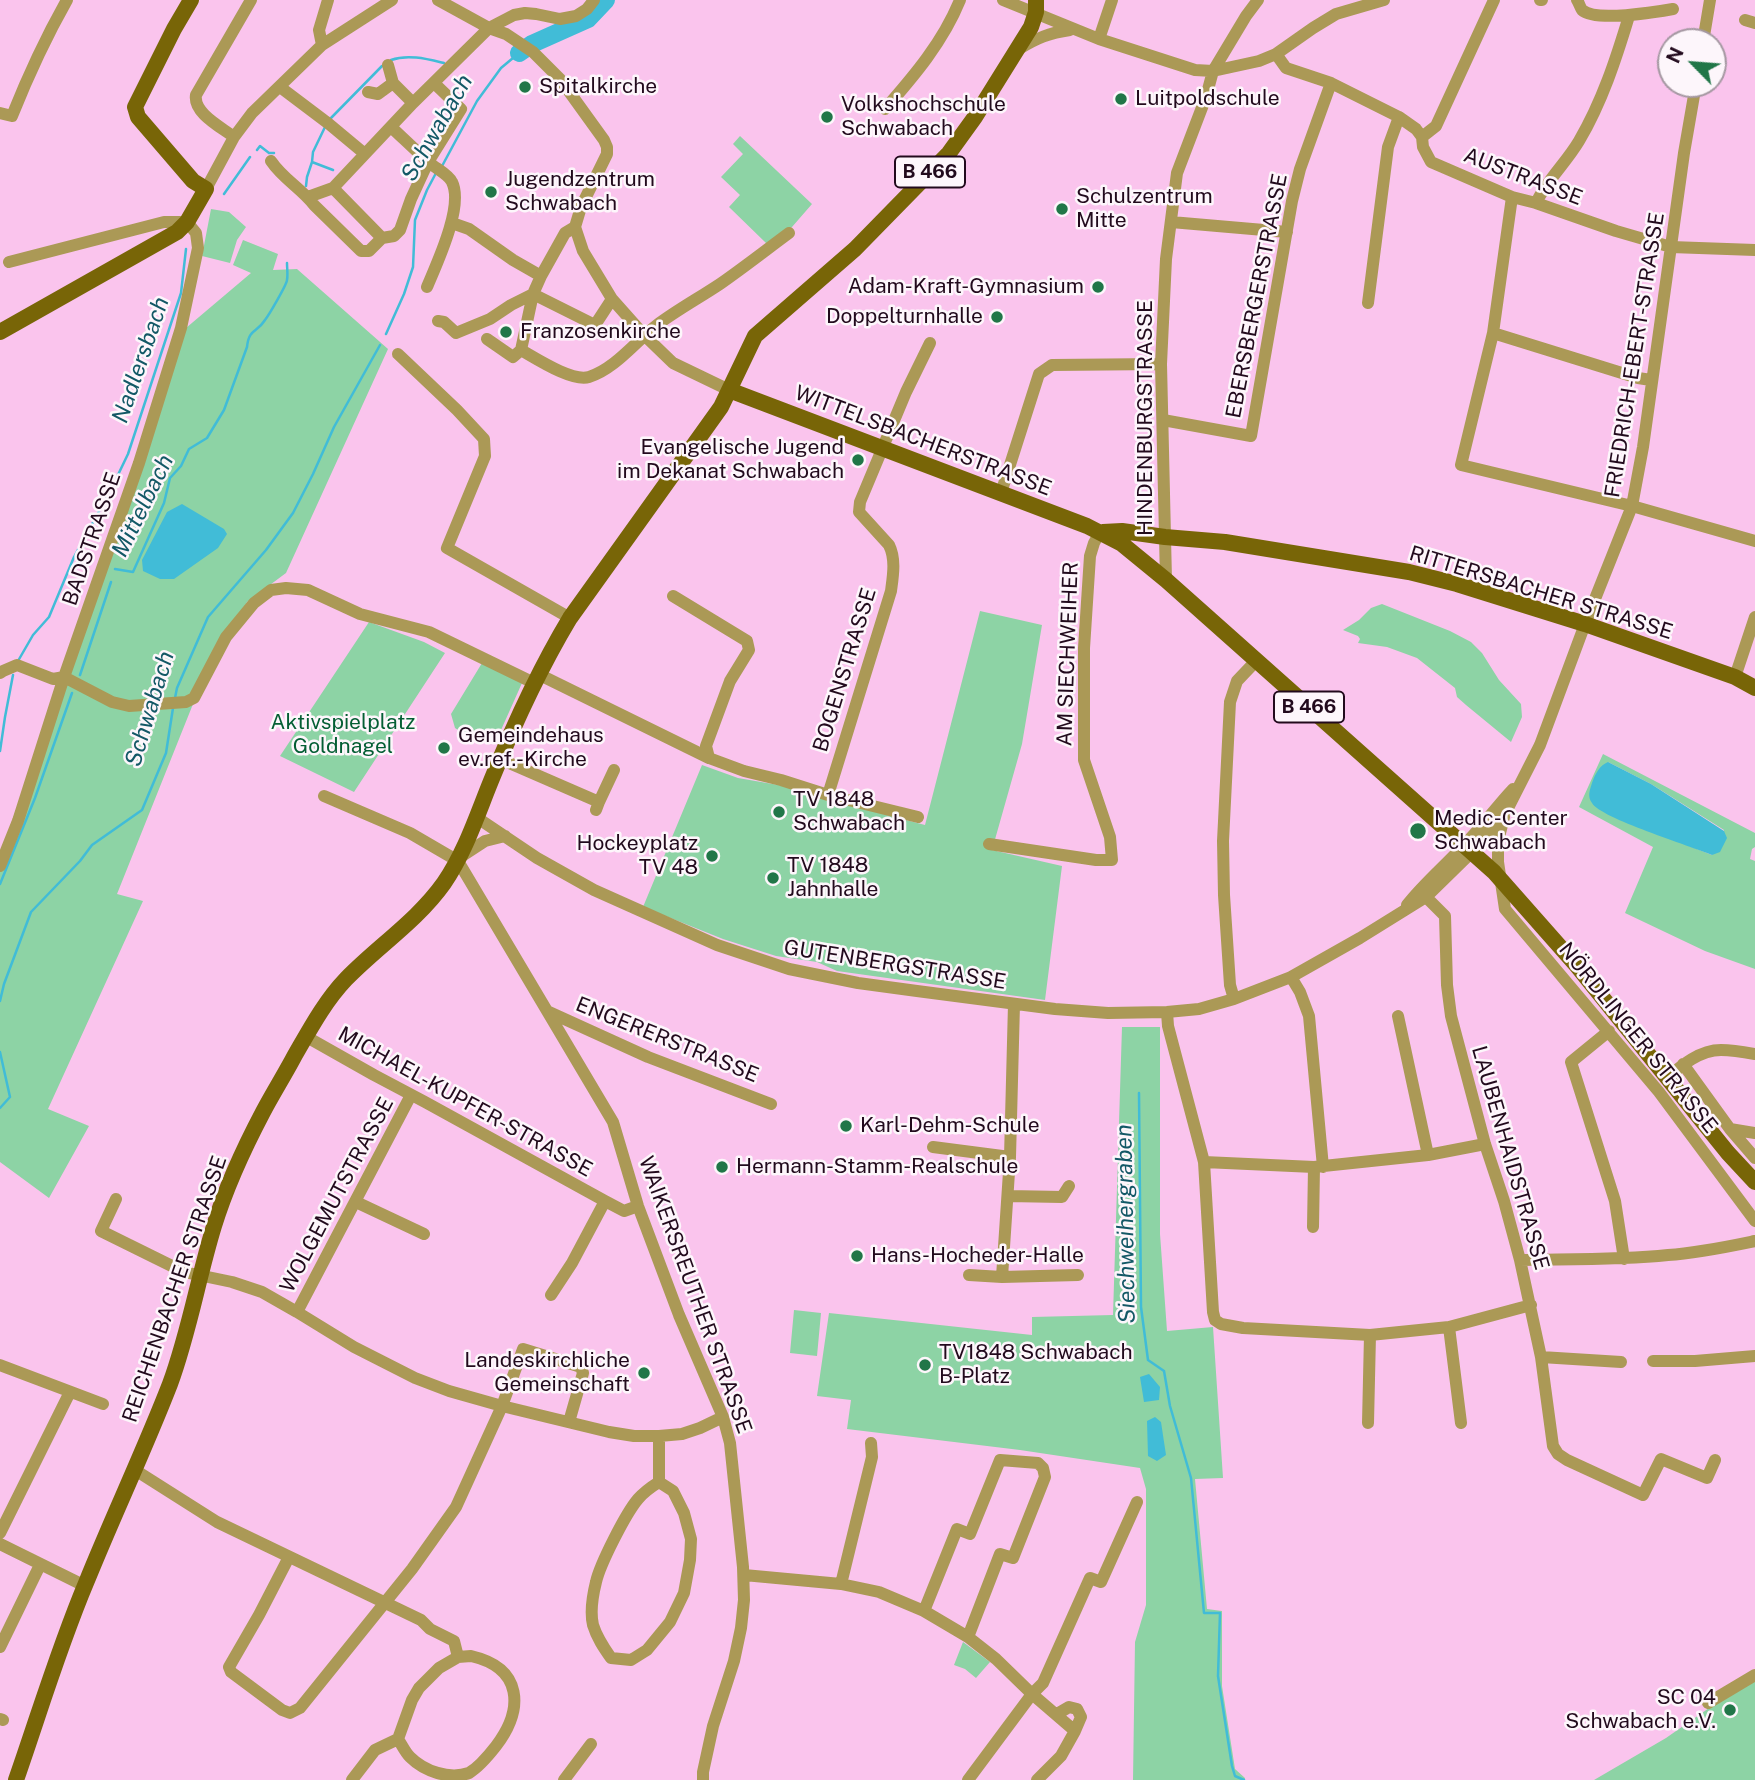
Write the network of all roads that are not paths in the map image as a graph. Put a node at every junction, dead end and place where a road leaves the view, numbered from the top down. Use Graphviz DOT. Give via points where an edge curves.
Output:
graph roads {
  1 [pos="67,0"];
  2 [pos="191,0"];
  3 [pos="251,0"];
  4 [pos="328,0"];
  5 [pos="392,0"];
  6 [pos="438,0"];
  7 [pos="594,0"];
  8 [pos="960,0"];
  9 [pos="1003,0"];
  10 [pos="1112,0"];
  11 [pos="1258,0"];
  12 [pos="1384,0"];
  13 [pos="1494,0"];
  14 [pos="1577,0"];
  15 [pos="1710,0"];
  16 [pos="1036,6"];
  17 [pos="1673,9"];
  18 [pos="1629,16"];
  19 [pos="489,28"];
  20 [pos="1705,28"];
  21 [pos="1073,29"];
  22 [pos="1099,39"];
  23 [pos="322,45"];
  24 [pos="1016,51"];
  25 [pos="1276,54"];
  26 [pos="388,65"];
  27 [pos="1213,71"];
  28 [pos="393,83"];
  29 [pos="434,83"];
  30 [pos="1331,83"];
  31 [pos="280,87"];
  32 [pos="368,92"];
  33 [pos="1694,98"];
  34 [pos="413,103"];
  35 [pos="885,109"];
  36 [pos="6,115"];
  37 [pos="1399,117"];
  38 [pos="391,127"];
  39 [pos="234,137"];
  40 [pos="1422,137"];
  41 [pos="365,154"];
  42 [pos="271,161"];
  43 [pos="430,164"];
  44 [pos="333,188"];
  45 [pos="206,189"];
  46 [pos="308,197"];
  47 [pos="1512,197"];
  48 [pos="1536,203"];
  49 [pos="187,222"];
  50 [pos="1171,222"];
  51 [pos="452,223"];
  52 [pos="575,226"];
  53 [pos="1287,232"];
  54 [pos="789,233"];
  55 [pos="382,238"];
  56 [pos="1671,247"];
  57 [pos="1755,250"];
  58 [pos="9,262"];
  59 [pos="541,276"];
  60 [pos="427,287"];
  61 [pos="533,294"];
  62 [pos="612,299"];
  63 [pos="1368,303"];
  64 [pos="438,321"];
  65 [pos="0,332"];
  66 [pos="1493,333"];
  67 [pos="645,335"];
  68 [pos="488,339"];
  69 [pos="930,342"];
  70 [pos="521,350"];
  71 [pos="398,354"];
  72 [pos="1161,364"];
  73 [pos="1651,380"];
  74 [pos="729,390"];
  75 [pos="1163,419"];
  76 [pos="883,447"];
  77 [pos="1001,493"];
  78 [pos="1632,506"];
  79 [pos="1100,532"];
  80 [pos="1165,537"];
  81 [pos="1755,541"];
  82 [pos="1166,580"];
  83 [pos="673,596"];
  84 [pos="1755,617"];
  85 [pos="570,618"];
  86 [pos="1585,624"];
  87 [pos="1256,661"];
  88 [pos="0,673"];
  89 [pos="64,677"];
  90 [pos="1735,677"];
  91 [pos="536,679"];
  92 [pos="1755,688"];
  93 [pos="709,758"];
  94 [pos="500,759"];
  95 [pos="614,769"];
  96 [pos="1520,782"];
  97 [pos="828,795"];
  98 [pos="324,796"];
  99 [pos="1508,808"];
  100 [pos="476,817"];
  101 [pos="918,817"];
  102 [pos="505,836"];
  103 [pos="989,844"];
  104 [pos="1469,848"];
  105 [pos="458,860"];
  106 [pos="0,866"];
  107 [pos="1500,878"];
  108 [pos="1426,897"];
  109 [pos="1402,910"];
  110 [pos="1290,977"];
  111 [pos="1234,999"];
  112 [pos="1014,1004"];
  113 [pos="548,1012"];
  114 [pos="1167,1013"];
  115 [pos="1398,1016"];
  116 [pos="1609,1031"];
  117 [pos="306,1036"];
  118 [pos="1755,1054"];
  119 [pos="1683,1064"];
  120 [pos="1667,1078"];
  121 [pos="411,1095"];
  122 [pos="771,1104"];
  123 [pos="1730,1129"];
  124 [pos="1755,1133"];
  125 [pos="1485,1144"];
  126 [pos="933,1147"];
  127 [pos="1428,1155"];
  128 [pos="1010,1157"];
  129 [pos="1755,1158"];
  130 [pos="1204,1162"];
  131 [pos="1318,1167"];
  132 [pos="1755,1182"];
  133 [pos="1069,1186"];
  134 [pos="1008,1196"];
  135 [pos="116,1199"];
  136 [pos="605,1201"];
  137 [pos="356,1202"];
  138 [pos="638,1206"];
  139 [pos="1755,1221"];
  140 [pos="1313,1227"];
  141 [pos="424,1234"];
  142 [pos="1755,1241"];
  143 [pos="1520,1259"];
  144 [pos="1624,1259"];
  145 [pos="969,1275"];
  146 [pos="1078,1275"];
  147 [pos="202,1276"];
  148 [pos="1002,1277"];
  149 [pos="551,1295"];
  150 [pos="1531,1305"];
  151 [pos="297,1312"];
  152 [pos="1449,1327"];
  153 [pos="1370,1335"];
  154 [pos="1755,1356"];
  155 [pos="1541,1357"];
  156 [pos="1653,1361"];
  157 [pos="1621,1362"];
  158 [pos="0,1365"];
  159 [pos="70,1392"];
  160 [pos="103,1404"];
  161 [pos="502,1406"];
  162 [pos="723,1417"];
  163 [pos="569,1422"];
  164 [pos="1368,1423"];
  165 [pos="1461,1423"];
  166 [pos="659,1436"];
  167 [pos="871,1443"];
  168 [pos="1716,1460"];
  169 [pos="135,1470"];
  170 [pos="659,1482"];
  171 [pos="1137,1502"];
  172 [pos="0,1532"];
  173 [pos="0,1544"];
  174 [pos="289,1557"];
  175 [pos="40,1565"];
  176 [pos="744,1576"];
  177 [pos="841,1584"];
  178 [pos="85,1586"];
  179 [pos="385,1602"];
  180 [pos="924,1611"];
  181 [pos="968,1636"];
  182 [pos="0,1647"];
  183 [pos="458,1657"];
  184 [pos="1755,1675"];
  185 [pos="1032,1694"];
  186 [pos="1708,1703"];
  187 [pos="398,1739"];
  188 [pos="591,1744"];
  189 [pos="469,1777"];
  190 [pos="16,1780"];
  191 [pos="352,1780"];
  192 [pos="565,1780"];
  193 [pos="703,1780"];
  194 [pos="968,1780"];
  195 [pos="1037,1780"];
  1 -- 36 [label="street"];
  2 -- 45 [label="main road" via="135,107 138,117 193,181"];
  3 -- 39 [label="street" via="195,102 198,110"];
  4 -- 23 [label="street" via="319,30"];
  5 -- 23 [label="street"];
  6 -- 19 [label="street"];
  7 -- 19 [label="street" via="576,16 560,19 525,13"];
  8 -- 35 [label="street" via="934,48"];
  9 -- 16 [label="street"];
  10 -- 22 [label="street"];
  11 -- 27 [label="street, HINDENBURGSTRASSE"];
  12 -- 25 [label="street" via="1336,15"];
  13 -- 40 [label="street" via="1436,125"];
  14 -- 18 [label="street" via="1588,13"];
  15 -- 20 [label="street"];
  16 -- 21 [label="street"];
  16 -- 24 [label="main road, B 466" via="1031,27"];
  17 -- 18 [label="street"];
  18 -- 48 [label="street" via="1600,99 1578,142"];
  19 -- 29 [label="street"];
  19 -- 52 [label="street" via="533,52 560,79 604,140 607,154"];
  21 -- 22 [label="street"];
  21 -- 24 [label="street" via="1052,32"];
  22 -- 27 [label="street" via="1195,70"];
  23 -- 31 [label="street"];
  24 -- 74 [label="main road, B 466" via="949,153 855,248 755,336"];
  25 -- 27 [label="street"];
  25 -- 30 [label="street, AUSTRASSE" via="1286,68"];
  26 -- 28 [label="street"];
  27 -- 50 [label="street, HINDENBURGSTRASSE" via="1177,173"];
  28 -- 32 [label="street" via="378,94"];
  28 -- 34 [label="street"];
  29 -- 34 [label="street"];
  29 -- 43 [label="street" via="461,109"];
  30 -- 37 [label="street, AUSTRASSE"];
  30 -- 53 [label="street, EBERSBERGERSTRASSE" via="1300,169"];
  31 -- 39 [label="street" via="251,113"];
  31 -- 41 [label="street"];
  33 -- 56 [label="street, FRIEDRICH-EBERT-STRASSE"];
  34 -- 38 [label="street"];
  37 -- 40 [label="street, AUSTRASSE"];
  37 -- 63 [label="street" via="1388,147"];
  38 -- 41 [label="street"];
  38 -- 43 [label="street"];
  39 -- 45 [label="street"];
  40 -- 47 [label="street, AUSTRASSE" via="1431,162"];
  41 -- 44 [label="street"];
  42 -- 46 [label="street"];
  43 -- 51 [label="street" via="453,184"];
  43 -- 55 [label="street" via="400,230"];
  44 -- 46 [label="street"];
  44 -- 55 [label="street"];
  45 -- 49 [label="main road"];
  46 -- 55 [label="street" via="361,251 369,251"];
  47 -- 48 [label="street, AUSTRASSE"];
  47 -- 66 [label="street"];
  48 -- 56 [label="street, AUSTRASSE"];
  49 -- 58 [label="street" via="164,222"];
  49 -- 65 [label="main road" via="177,232"];
  49 -- 89 [label="street, BADSTRASSE" via="196,233 198,248 181,328"];
  50 -- 53 [label="street"];
  50 -- 72 [label="street, HINDENBURGSTRASSE"];
  51 -- 59 [label="street" via="469,229"];
  51 -- 60 [label="street"];
  52 -- 59 [label="street" via="565,233"];
  52 -- 62 [label="street" via="583,251"];
  53 -- 75 [label="street, EBERSBERGERSTRASSE" via="1251,436"];
  54 -- 67 [label="street"];
  56 -- 57 [label="street, AUSTRASSE"];
  56 -- 73 [label="street, FRIEDRICH-EBERT-STRASSE"];
  59 -- 61 [label="street"];
  61 -- 62 [label="street" via="595,325"];
  61 -- 64 [label="street" via="456,333"];
  61 -- 70 [label="street"];
  62 -- 67 [label="street"];
  66 -- 73 [label="street"];
  66 -- 78 [label="street" via="1461,465"];
  67 -- 70 [label="street" via="589,377 578,378"];
  67 -- 74 [label="street" via="673,363"];
  68 -- 70 [label="street" via="513,357"];
  69 -- 76 [label="street"];
  71 -- 85 [label="street" via="484,439 485,456 447,548"];
  72 -- 75 [label="street, HINDENBURGSTRASSE"];
  72 -- 77 [label="street" via="1052,365 1039,374"];
  73 -- 78 [label="street, FRIEDRICH-EBERT-STRASSE"];
  74 -- 76 [label="main road, WITTELSBACHERSTRASSE / B 466"];
  74 -- 85 [label="main road, REICHENBACHER STRASSE"];
  75 -- 80 [label="street, HINDENBURGSTRASSE"];
  76 -- 77 [label="main road, WITTELSBACHERSTRASSE / B 466"];
  76 -- 97 [label="street, BOGENSTRASSE" via="859,512 892,551 891,591"];
  77 -- 79 [label="main road, WITTELSBACHERSTRASSE / B 466"];
  78 -- 81 [label="street"];
  78 -- 86 [label="street, FRIEDRICH-EBERT-STRASSE"];
  79 -- 80 [label="main road, RITTERSBACHER STRASSE"];
  79 -- 82 [label="main road, NÖRDLINGER STRASSE / B 466"];
  79 -- 103 [label="street, AM SIECHWEIHER" via="1090,556 1088,582 1084,760 1110,837 1111,860"];
  80 -- 82 [label="street, HINDENBURGSTRASSE"];
  80 -- 86 [label="main road, RITTERSBACHER STRASSE" via="1225,542 1409,572"];
  82 -- 87 [label="main road, NÖRDLINGER STRASSE / B 466"];
  83 -- 93 [label="street" via="747,641 749,649 730,681 706,746"];
  84 -- 90 [label="street"];
  85 -- 91 [label="main road, REICHENBACHER STRASSE"];
  86 -- 90 [label="main road, RITTERSBACHER STRASSE"];
  86 -- 96 [label="street, FRIEDRICH-EBERT-STRASSE" via="1540,745"];
  87 -- 104 [label="main road, NÖRDLINGER STRASSE / B 466"];
  87 -- 111 [label="street" via="1237,681 1230,702 1223,841"];
  88 -- 89 [label="street" via="17,665 53,679"];
  89 -- 91 [label="street" via="129,706 186,702 194,698 226,637 254,603 271,590 286,588 308,590 360,614 429,632"];
  89 -- 106 [label="street, BADSTRASSE"];
  90 -- 92 [label="main road, RITTERSBACHER STRASSE"];
  91 -- 93 [label="street"];
  91 -- 94 [label="main road, REICHENBACHER STRASSE"];
  93 -- 97 [label="street"];
  94 -- 95 [label="street" via="598,806"];
  94 -- 100 [label="main road, REICHENBACHER STRASSE"];
  96 -- 99 [label="street"];
  96 -- 104 [label="street" via="1495,808"];
  97 -- 101 [label="street"];
  98 -- 105 [label="street"];
  99 -- 104 [label="street"];
  99 -- 107 [label="street" via="1498,841"];
  100 -- 102 [label="street, GUTENBERGSTRASSE"];
  100 -- 105 [label="main road, REICHENBACHER STRASSE"];
  102 -- 105 [label="street" via="485,841"];
  102 -- 112 [label="street, GUTENBERGSTRASSE" via="594,890 775,966 858,983"];
  104 -- 107 [label="main road, NÖRDLINGER STRASSE / B 466"];
  104 -- 108 [label="street"];
  104 -- 109 [label="street"];
  105 -- 113 [label="street, WAIKERSREUTHER STRASSE"];
  105 -- 117 [label="main road, REICHENBACHER STRASSE" via="424,907 344,982"];
  107 -- 116 [label="street, NÖRDLINGER STRASSE" via="1505,909"];
  107 -- 120 [label="main road, NÖRDLINGER STRASSE / B 466"];
  108 -- 109 [label="street"];
  108 -- 125 [label="street, LAUBENHAIDSTRASSE" via="1445,916 1451,1016"];
  109 -- 110 [label="street, GUTENBERGSTRASSE"];
  110 -- 111 [label="street, GUTENBERGSTRASSE"];
  110 -- 131 [label="street" via="1309,1016"];
  111 -- 114 [label="street, GUTENBERGSTRASSE"];
  112 -- 114 [label="street, GUTENBERGSTRASSE"];
  112 -- 128 [label="street"];
  113 -- 122 [label="street, ENGERERSTRASSE"];
  113 -- 138 [label="street, WAIKERSREUTHER STRASSE" via="613,1122"];
  114 -- 130 [label="street"];
  115 -- 127 [label="street"];
  116 -- 139 [label="street, NÖRDLINGER STRASSE"];
  116 -- 144 [label="street" via="1570,1062 1615,1201"];
  117 -- 121 [label="street, MICHAEL-KUPFER-STRASSE"];
  117 -- 147 [label="main road, REICHENBACHER STRASSE" via="235,1170"];
  118 -- 119 [label="street" via="1718,1049"];
  119 -- 120 [label="street"];
  119 -- 123 [label="street"];
  120 -- 132 [label="main road, NÖRDLINGER STRASSE / B 466"];
  121 -- 136 [label="street, MICHAEL-KUPFER-STRASSE"];
  121 -- 137 [label="street, WOLGEMUTSTRASSE"];
  123 -- 124 [label="street"];
  123 -- 129 [label="street"];
  125 -- 127 [label="street"];
  125 -- 143 [label="street, LAUBENHAIDSTRASSE"];
  126 -- 128 [label="street"];
  127 -- 131 [label="street"];
  128 -- 134 [label="street"];
  130 -- 131 [label="street"];
  130 -- 153 [label="street" via="1215,1320 1243,1328"];
  131 -- 140 [label="street"];
  133 -- 134 [label="street" via="1062,1197"];
  134 -- 148 [label="street"];
  135 -- 147 [label="street" via="101,1231 184,1272"];
  136 -- 138 [label="street, MICHAEL-KUPFER-STRASSE" via="624,1211"];
  136 -- 149 [label="street, MICHAEL-KUPFER-STRASSE"];
  137 -- 141 [label="street"];
  137 -- 151 [label="street, WOLGEMUTSTRASSE"];
  138 -- 162 [label="street, WAIKERSREUTHER STRASSE"];
  142 -- 144 [label="street"];
  143 -- 144 [label="street"];
  143 -- 150 [label="street, LAUBENHAIDSTRASSE"];
  145 -- 148 [label="street"];
  146 -- 148 [label="street"];
  147 -- 151 [label="street" via="262,1293"];
  147 -- 169 [label="main road, REICHENBACHER STRASSE" via="170,1382"];
  150 -- 152 [label="street"];
  150 -- 155 [label="street, LAUBENHAIDSTRASSE"];
  151 -- 161 [label="street" via="354,1348 415,1378"];
  152 -- 153 [label="street"];
  152 -- 165 [label="street"];
  153 -- 164 [label="street"];
  154 -- 156 [label="street"];
  155 -- 157 [label="street"];
  155 -- 168 [label="street, LAUBENHAIDSTRASSE" via="1553,1446 1567,1460 1643,1495 1661,1459 1707,1478"];
  158 -- 159 [label="street"];
  159 -- 160 [label="street"];
  159 -- 172 [label="street"];
  161 -- 163 [label="street"];
  161 -- 163 [label="street" via="523,1349 581,1367"];
  161 -- 179 [label="street" via="456,1507"];
  162 -- 166 [label="street" via="682,1434"];
  162 -- 176 [label="street, WAIKERSREUTHER STRASSE" via="730,1443"];
  163 -- 166 [label="street" via="609,1432"];
  166 -- 170 [label="street"];
  167 -- 177 [label="street" via="872,1457"];
  169 -- 174 [label="street" via="217,1522"];
  169 -- 178 [label="main road, REICHENBACHER STRASSE"];
  170 -- 170 [label="street" via="673,1491 691,1539 684,1593 670,1622 647,1650 631,1660 611,1658 593,1623 596,1580 636,1501"];
  171 -- 185 [label="street" via="1101,1582 1090,1578 1043,1684"];
  173 -- 175 [label="street"];
  174 -- 179 [label="street"];
  174 -- 179 [label="street" via="229,1667 282,1710 290,1713 300,1708"];
  175 -- 178 [label="street"];
  175 -- 182 [label="street"];
  176 -- 177 [label="street"];
  176 -- 193 [label="street, WAIKERSREUTHER STRASSE" via="741,1628"];
  177 -- 180 [label="street" via="879,1592"];
  178 -- 190 [label="main road, REICHENBACHER STRASSE"];
  179 -- 183 [label="street" via="454,1641"];
  180 -- 181 [label="street"];
  180 -- 181 [label="street" via="957,1528 970,1534 1000,1460 1038,1463 1045,1477 1013,1558 1000,1554"];
  181 -- 185 [label="street"];
  183 -- 187 [label="street" via="419,1688"];
  183 -- 189 [label="street" via="485,1659 501,1669 510,1678 514,1696 504,1735"];
  184 -- 186 [label="street"];
  185 -- 194 [label="street"];
  185 -- 195 [label="street" via="1057,1714 1069,1707 1077,1709 1080,1717 1061,1756"];
  187 -- 189 [label="street" via="425,1769 447,1777"];
  187 -- 191 [label="street" via="375,1750"];
  188 -- 192 [label="street"];
}
